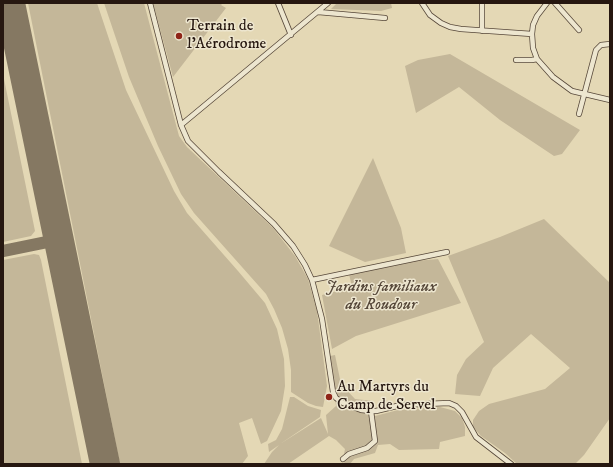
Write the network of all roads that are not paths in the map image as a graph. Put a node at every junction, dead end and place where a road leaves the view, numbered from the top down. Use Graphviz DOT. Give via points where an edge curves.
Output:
graph roads {
  1 [pos="150,3"];
  2 [pos="278,3"];
  3 [pos="328,3"];
  4 [pos="422,3"];
  5 [pos="482,3"];
  6 [pos="547,3"];
  7 [pos="555,3"];
  8 [pos="318,12"];
  9 [pos="385,18"];
  10 [pos="482,30"];
  11 [pos="579,30"];
  12 [pos="532,34"];
  13 [pos="291,35"];
  14 [pos="610,44"];
  15 [pos="537,59"];
  16 [pos="516,60"];
  17 [pos="584,94"];
  18 [pos="610,100"];
  19 [pos="579,114"];
  20 [pos="181,125"];
  21 [pos="447,252"];
  22 [pos="312,280"];
  23 [pos="371,410"];
  24 [pos="344,459"];
  25 [pos="511,464"];
  1 -- 20 [label="street"];
  2 -- 13 [label="street"];
  3 -- 8 [label="street"];
  4 -- 10 [label="street" via="430,15 441,23 461,29"];
  5 -- 10 [label="street"];
  6 -- 12 [label="street" via="532,25"];
  7 -- 11 [label="street"];
  8 -- 9 [label="street"];
  8 -- 13 [label="street"];
  10 -- 12 [label="street"];
  12 -- 15 [label="street"];
  13 -- 20 [label="street"];
  14 -- 17 [label="street" via="601,45 596,50"];
  15 -- 16 [label="street"];
  15 -- 17 [label="street" via="553,78 572,91"];
  17 -- 18 [label="street"];
  17 -- 19 [label="street"];
  20 -- 22 [label="street" via="194,148 274,224 293,246"];
  21 -- 22 [label="street"];
  22 -- 23 [label="street" via="322,319 333,392 343,403 361,410"];
  23 -- 24 [label="street" via="375,441 367,448 349,454"];
  23 -- 25 [label="street" via="401,405 449,403 462,412 482,442"];
}
